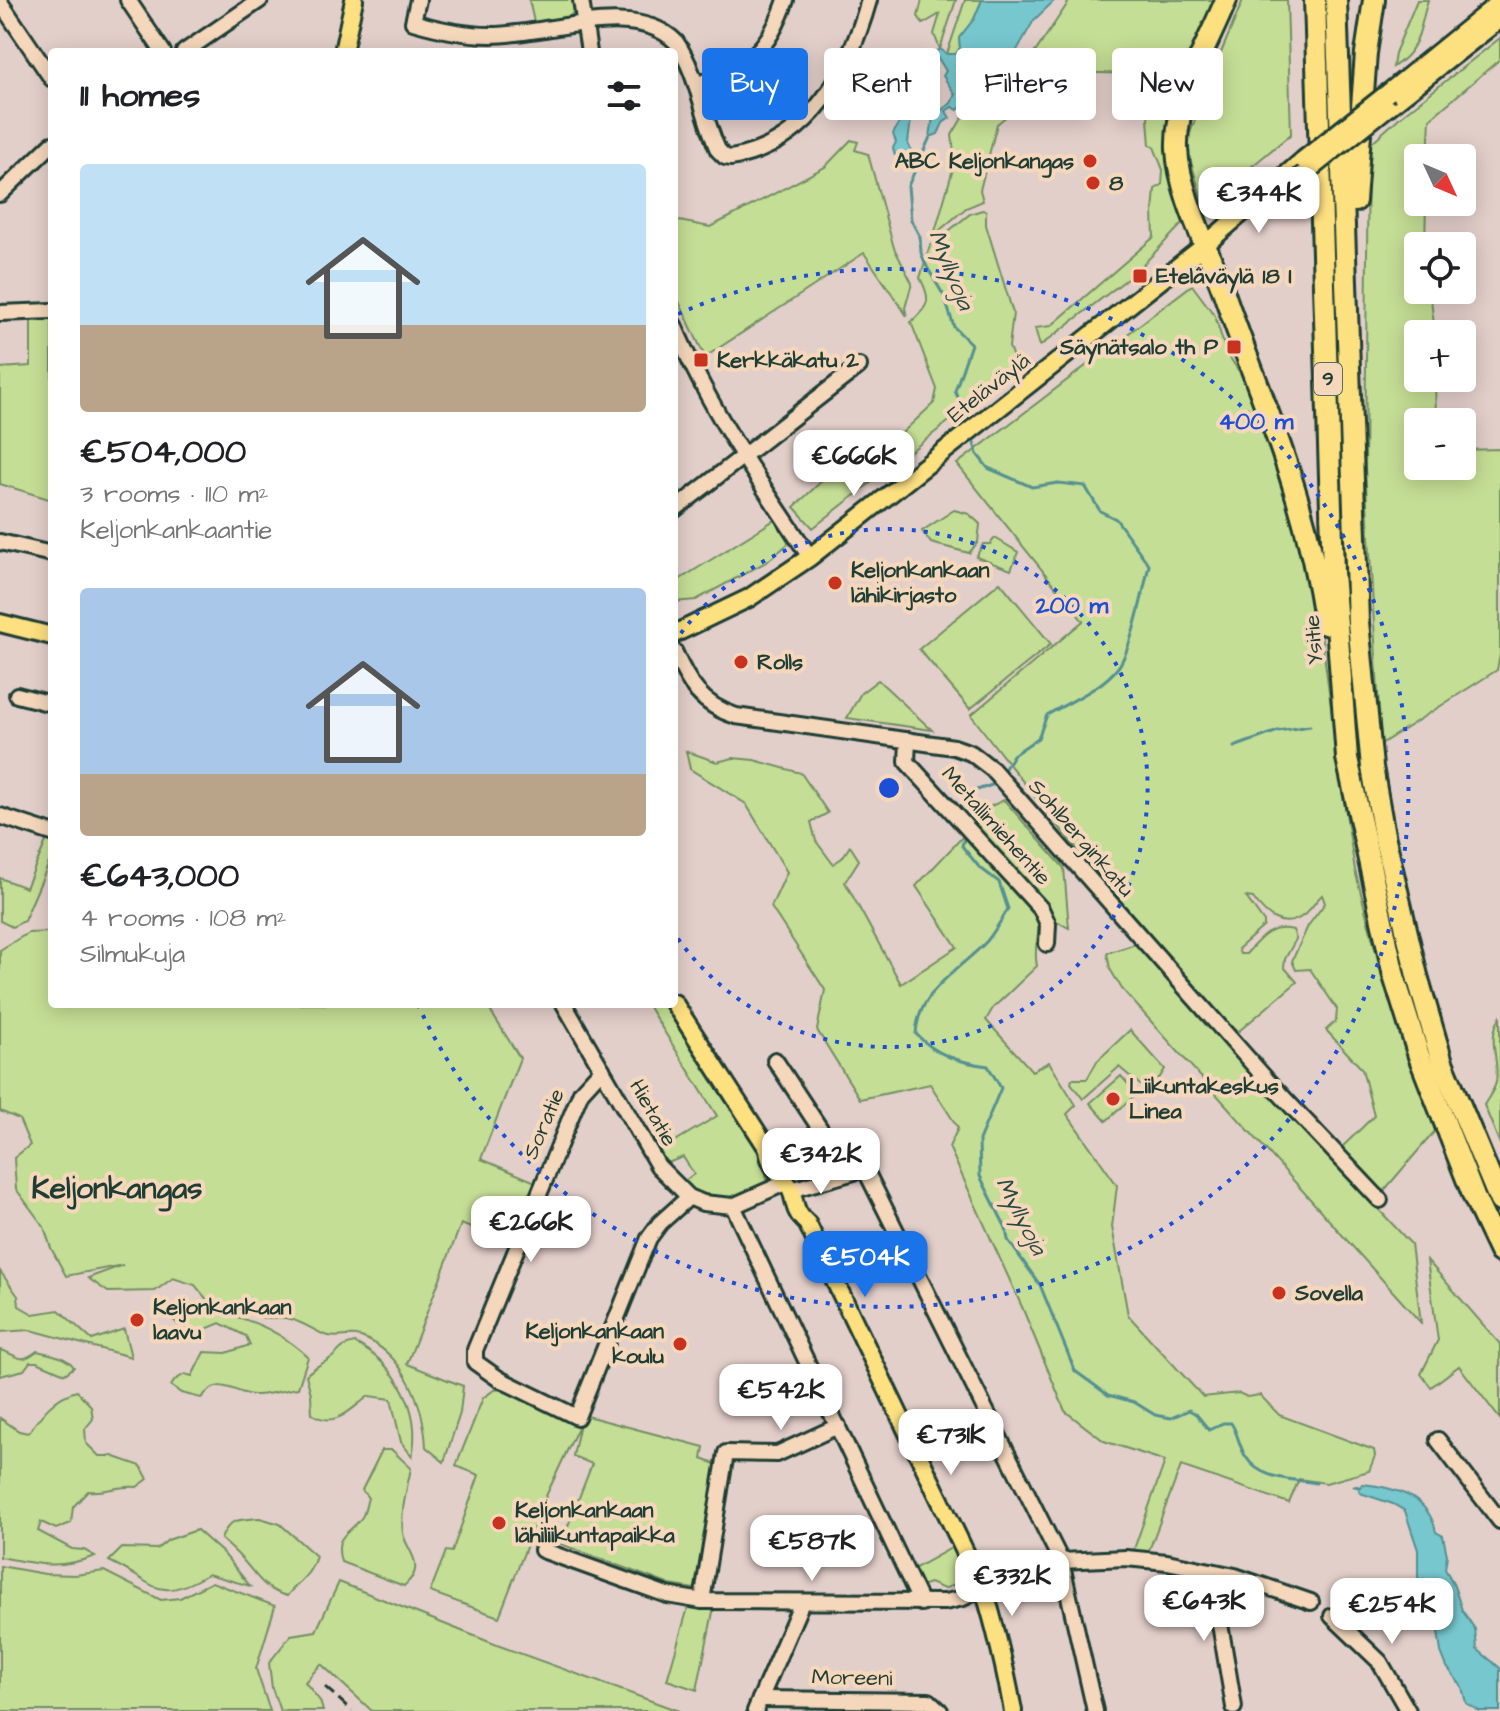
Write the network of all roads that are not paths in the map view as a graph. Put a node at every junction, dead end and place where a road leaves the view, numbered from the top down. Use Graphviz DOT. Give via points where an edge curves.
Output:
graph roads {
  1 [pos="128,0"];
  2 [pos="354,0"];
  3 [pos="418,0"];
  4 [pos="581,0"];
  5 [pos="786,0"];
  6 [pos="869,0"];
  7 [pos="1226,0"];
  8 [pos="1315,0"];
  9 [pos="1336,0"];
  10 [pos="1374,0"];
  11 [pos="258,1"];
  12 [pos="0,2"];
  13 [pos="1500,2"];
  14 [pos="583,18"];
  15 [pos="1500,19"];
  16 [pos="160,48"];
  17 [pos="190,48"];
  18 [pos="344,48"];
  19 [pos="588,48"];
  20 [pos="48,73"];
  21 [pos="697,85"];
  22 [pos="1388,100"];
  23 [pos="48,148"];
  24 [pos="0,194"];
  25 [pos="1204,246"];
  26 [pos="48,311"];
  27 [pos="0,313"];
  28 [pos="1348,328"];
  29 [pos="678,334"];
  30 [pos="859,366"];
  31 [pos="744,458"];
  32 [pos="678,507"];
  33 [pos="0,542"];
  34 [pos="48,553"];
  35 [pos="810,557"];
  36 [pos="0,623"];
  37 [pos="678,632"];
  38 [pos="48,635"];
  39 [pos="678,658"];
  40 [pos="17,695"];
  41 [pos="48,703"];
  42 [pos="908,740"];
  43 [pos="1347,758"];
  44 [pos="0,816"];
  45 [pos="48,832"];
  46 [pos="1047,944"];
  47 [pos="566,1008"];
  48 [pos="677,1008"];
  49 [pos="775,1060"];
  50 [pos="602,1069"];
  51 [pos="849,1173"];
  52 [pos="789,1186"];
  53 [pos="689,1197"];
  54 [pos="1380,1200"];
  55 [pos="1500,1201"];
  56 [pos="733,1206"];
  57 [pos="1500,1252"];
  58 [pos="838,1426"];
  59 [pos="1438,1440"];
  60 [pos="1500,1521"];
  61 [pos="542,1550"];
  62 [pos="1061,1561"];
  63 [pos="1211,1571"];
  64 [pos="982,1589"];
  65 [pos="702,1601"];
  66 [pos="802,1602"];
  67 [pos="1311,1602"];
  68 [pos="921,1603"];
  69 [pos="1332,1616"];
  70 [pos="758,1705"];
  71 [pos="1234,1707"];
  72 [pos="940,1711"];
  73 [pos="1013,1711"];
  74 [pos="1095,1711"];
  75 [pos="1408,1711"];
  1 -- 16 [label="street"];
  2 -- 18 [label="main road"];
  3 -- 14 [label="street" via="413,22 492,35"];
  4 -- 14 [label="street"];
  5 -- 21 [label="street" via="756,55"];
  6 -- 21 [label="street" via="837,80 814,114 772,144 725,157"];
  7 -- 25 [label="highway" via="1179,117 1177,151"];
  8 -- 43 [label="highway, Ysitie / 9" via="1333,572"];
  9 -- 28 [label="highway, Ysitie / 9"];
  10 -- 28 [label="highway" via="1358,136"];
  11 -- 17 [label="street"];
  12 -- 20 [label="street"];
  13 -- 22 [label="main road, Eteläväylä"];
  14 -- 19 [label="street"];
  14 -- 21 [label="street" via="643,17 664,28"];
  15 -- 22 [label="main road, Eteläväylä"];
  22 -- 25 [label="main road, Eteläväylä, bridge" via="1244,221"];
  23 -- 24 [label="street"];
  25 -- 35 [label="main road, Eteläväylä"];
  25 -- 43 [label="highway" via="1294,487 1316,565"];
  26 -- 27 [label="street"];
  28 -- 55 [label="highway, Ysitie / 9" via="1358,622 1372,767 1417,976 1442,1062"];
  29 -- 31 [label="street"];
  30 -- 31 [label="street"];
  31 -- 32 [label="street"];
  31 -- 35 [label="street"];
  33 -- 34 [label="street"];
  35 -- 37 [label="main road, Eteläväylä" via="749,598"];
  36 -- 38 [label="main road"];
  39 -- 42 [label="street, Sohlberginkatu" via="700,697 721,712"];
  40 -- 41 [label="street"];
  42 -- 46 [label="street, Metallimiehentie" via="907,762 1036,903 1048,924"];
  42 -- 54 [label="street, Sohlberginkatu" via="954,747 992,769"];
  43 -- 57 [label="highway, Ysitie / 9" via="1394,976 1419,1056"];
  44 -- 45 [label="street"];
  47 -- 50 [label="street, Hietatie"];
  48 -- 52 [label="main road"];
  49 -- 51 [label="street"];
  50 -- 53 [label="street, Hietatie" via="658,1166"];
  50 -- 53 [label="street, Soratie" via="581,1092 474,1358 499,1379 577,1417 649,1238"];
  51 -- 52 [label="street"];
  51 -- 62 [label="street" via="865,1169"];
  52 -- 56 [label="street"];
  52 -- 64 [label="main road" via="802,1203 891,1404"];
  53 -- 56 [label="street"];
  56 -- 58 [label="street"];
  58 -- 65 [label="street" via="777,1454 726,1453"];
  58 -- 68 [label="street"];
  59 -- 60 [label="street"];
  61 -- 65 [label="street" via="667,1595"];
  62 -- 63 [label="street" via="1126,1558"];
  62 -- 64 [label="street"];
  62 -- 74 [label="street"];
  63 -- 67 [label="street"];
  63 -- 71 [label="street"];
  64 -- 68 [label="street" via="963,1598"];
  64 -- 73 [label="main road"];
  65 -- 66 [label="street"];
  66 -- 68 [label="street"];
  66 -- 70 [label="street"];
  69 -- 75 [label="street" via="1380,1662"];
  70 -- 72 [label="street, Moreeni" via="929,1701"];
}
